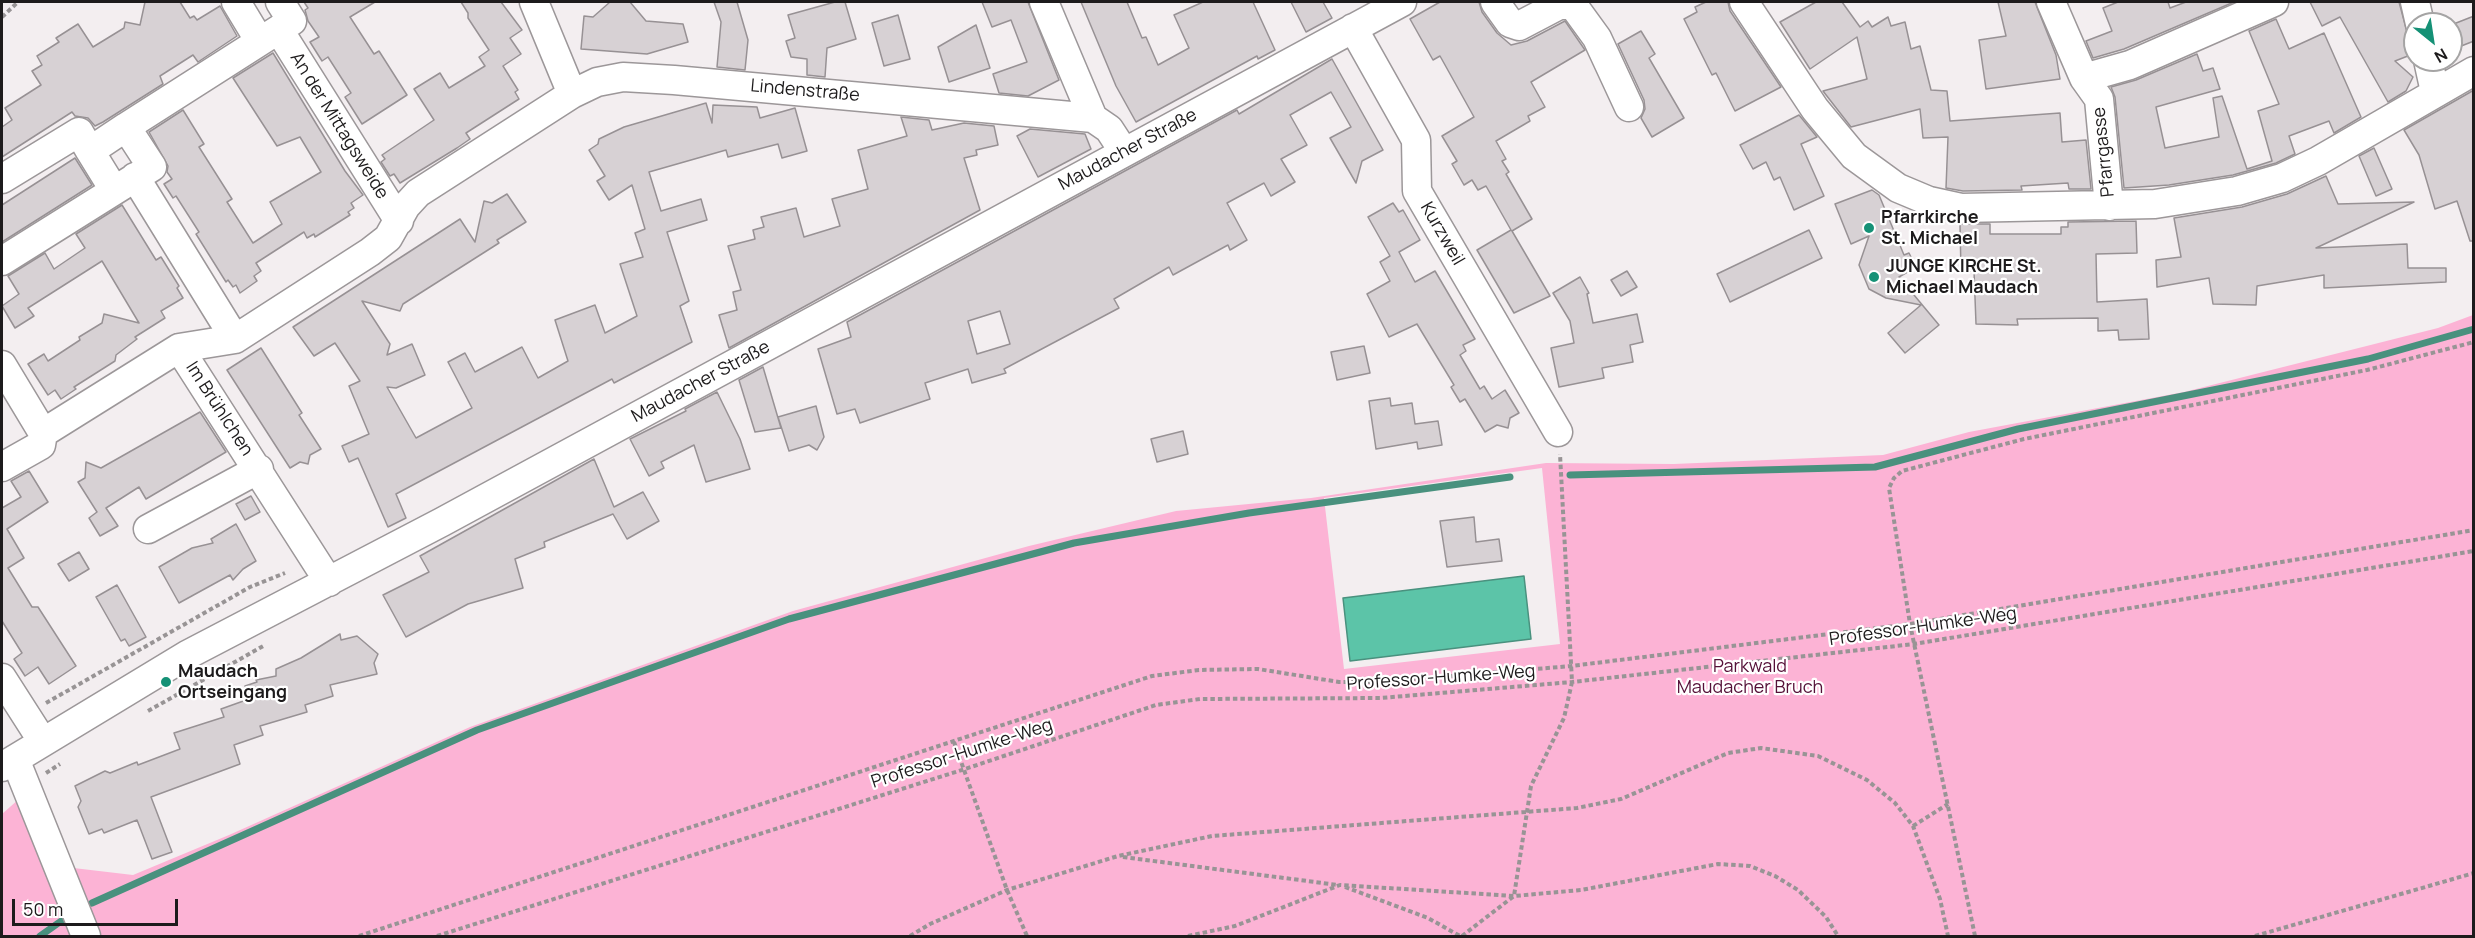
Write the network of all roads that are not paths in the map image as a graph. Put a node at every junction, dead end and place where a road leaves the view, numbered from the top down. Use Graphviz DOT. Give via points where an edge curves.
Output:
graph roads {
  1 [pos="236,2"];
  2 [pos="280,2"];
  3 [pos="534,2"];
  4 [pos="1044,2"];
  5 [pos="1402,2"];
  6 [pos="1495,2"];
  7 [pos="1744,2"];
  8 [pos="2051,2"];
  9 [pos="2274,2"];
  10 [pos="1358,17"];
  11 [pos="269,35"];
  12 [pos="2474,71"];
  13 [pos="2431,72"];
  14 [pos="2084,78"];
  15 [pos="2435,92"];
  16 [pos="572,94"];
  17 [pos="1629,108"];
  18 [pos="1093,118"];
  19 [pos="126,128"];
  20 [pos="90,151"];
  21 [pos="1124,152"];
  22 [pos="2,179"];
  23 [pos="124,184"];
  24 [pos="2109,206"];
  25 [pos="399,221"];
  26 [pos="2,261"];
  27 [pos="235,339"];
  28 [pos="179,348"];
  29 [pos="2,365"];
  30 [pos="1558,432"];
  31 [pos="43,433"];
  32 [pos="2,467"];
  33 [pos="259,469"];
  34 [pos="148,529"];
  35 [pos="329,582"];
  36 [pos="2,678"];
  37 [pos="43,742"];
  38 [pos="8,763"];
  39 [pos="86,936"];
  1 -- 11 [label="street, An der Mittagsweide"];
  2 -- 11 [label="street" via="292,21"];
  3 -- 16 [label="street"];
  4 -- 18 [label="street"];
  5 -- 10 [label="street, Maudacher Straße"];
  6 -- 17 [label="street" via="1510,23 1519,26 1563,3 1573,5 1597,38"];
  7 -- 24 [label="street" via="1834,134 1854,156 1898,188 1929,201 1961,208"];
  8 -- 14 [label="street, Pfarrgasse"];
  9 -- 14 [label="street" via="2130,65"];
  10 -- 21 [label="street, Maudacher Straße"];
  10 -- 30 [label="street, Kurzweil" via="1416,140 1417,191"];
  11 -- 19 [label="street"];
  11 -- 25 [label="street, An der Mittagsweide"];
  12 -- 15 [label="street"];
  13 -- 15 [label="street"];
  14 -- 24 [label="street, Pfarrgasse" via="2099,99"];
  15 -- 24 [label="street" via="2368,135 2282,178 2199,198"];
  16 -- 18 [label="street, Lindenstraße" via="597,82 623,77"];
  16 -- 25 [label="street, An der Mittagsweide" via="418,193"];
  18 -- 21 [label="street" via="1109,129"];
  19 -- 20 [label="street"];
  19 -- 23 [label="street" via="152,167"];
  20 -- 22 [label="street" via="79,132"];
  20 -- 23 [label="street"];
  21 -- 35 [label="street, Maudacher Straße"];
  23 -- 26 [label="street"];
  23 -- 27 [label="street"];
  25 -- 27 [label="street, An der Mittagsweide" via="388,238 370,252"];
  27 -- 28 [label="street, An der Mittagsweide"];
  28 -- 31 [label="street, An der Mittagsweide"];
  28 -- 33 [label="street, Im Brühlchen"];
  29 -- 31 [label="street"];
  31 -- 32 [label="street, An der Mittagsweide" via="41,445"];
  33 -- 34 [label="street, Im Brühlchen"];
  33 -- 35 [label="street, Im Brühlchen"];
  35 -- 37 [label="street, Maudacher Straße" via="188,656"];
  36 -- 37 [label="street"];
  37 -- 38 [label="street, Maudacher Straße"];
  38 -- 39 [label="street" via="26,786"];
}
